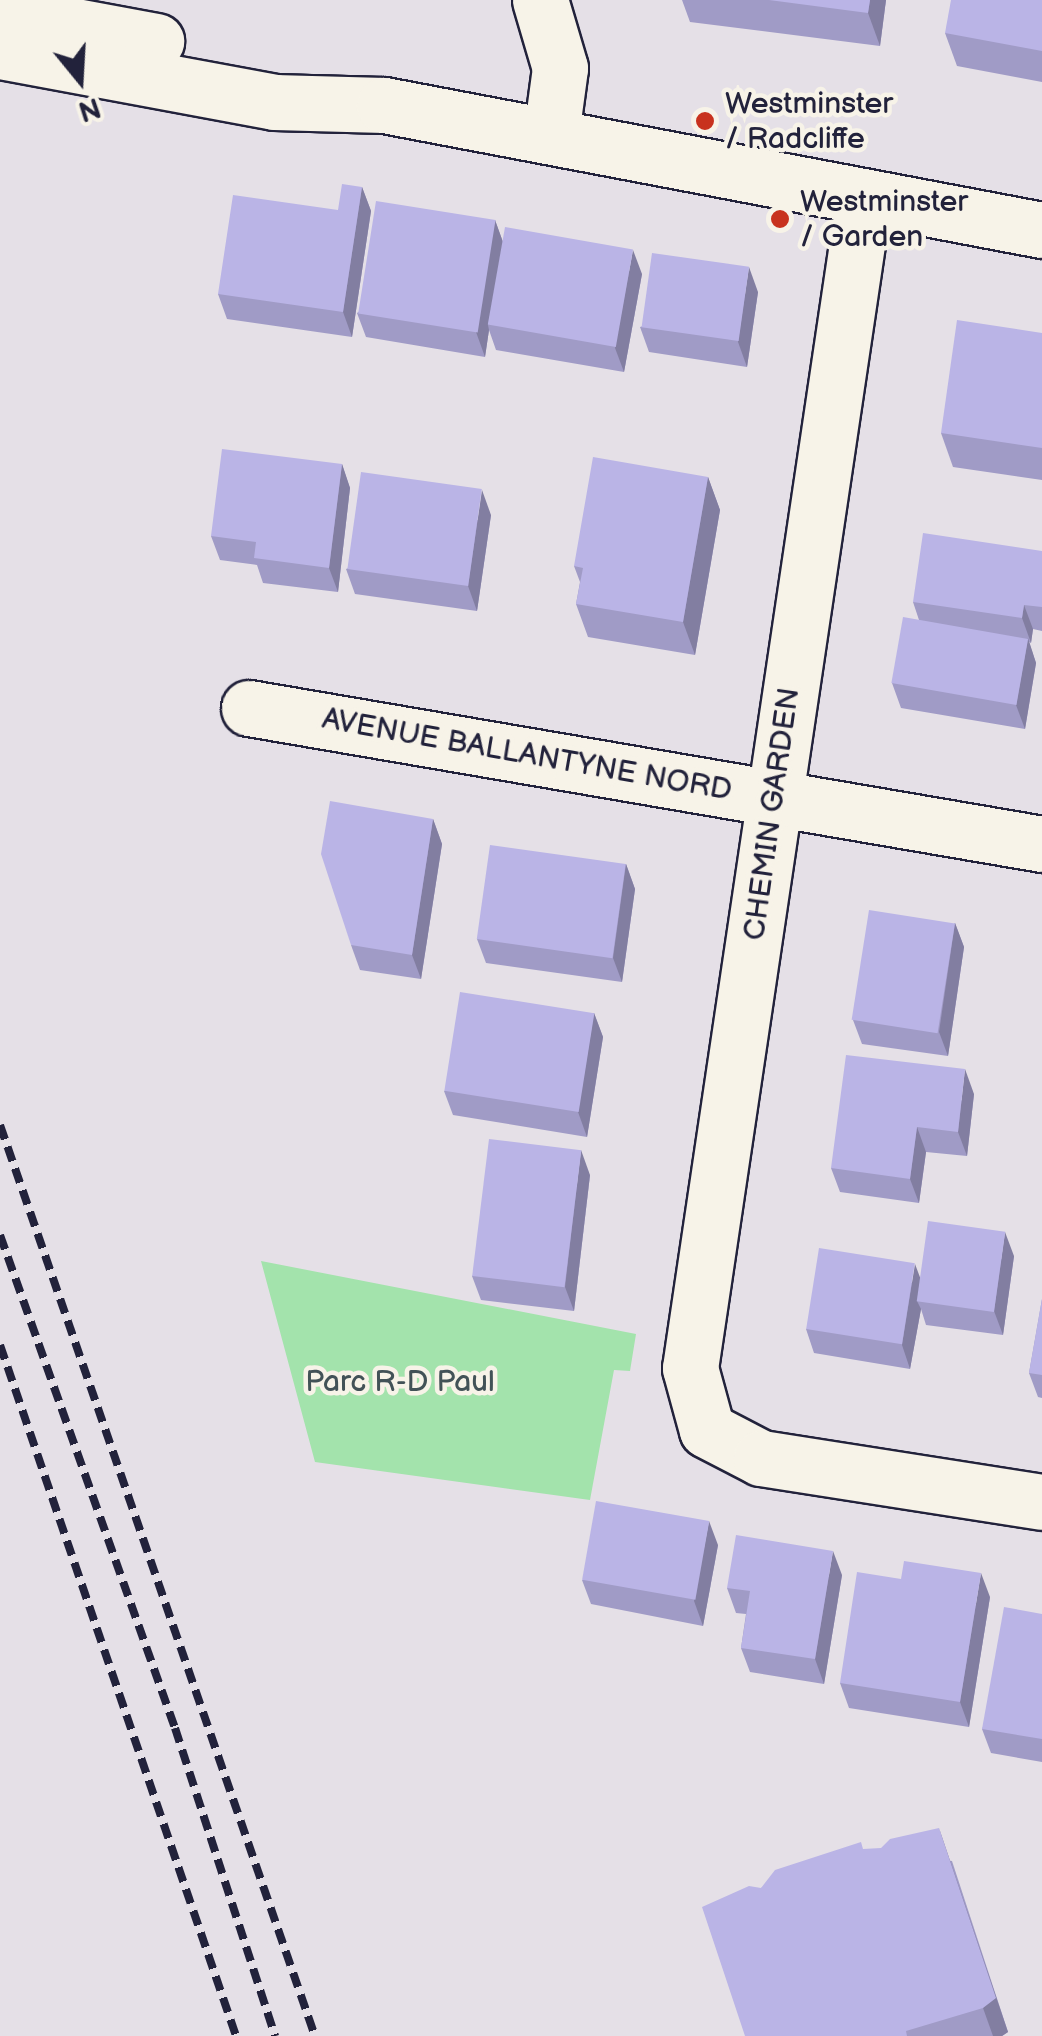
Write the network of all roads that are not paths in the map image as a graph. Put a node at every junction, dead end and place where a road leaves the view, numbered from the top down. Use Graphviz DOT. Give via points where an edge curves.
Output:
graph roads {
  1 [pos="540,0"];
  2 [pos="0,12"];
  3 [pos="0,51"];
  4 [pos="384,105"];
  5 [pos="551,135"];
  6 [pos="864,197"];
  7 [pos="1042,230"];
  8 [pos="249,708"];
  9 [pos="774,797"];
  10 [pos="1042,844"];
  11 [pos="1042,1502"];
  1 -- 5 [label="street" via="560,68"];
  2 -- 4 [label="street" via="282,66"];
  3 -- 4 [label="street" via="274,102"];
  4 -- 5 [label="street"];
  5 -- 6 [label="street"];
  6 -- 7 [label="street"];
  6 -- 9 [label="street, CHEMIN GARDEN"];
  8 -- 9 [label="street, AVENUE BALLANTYNE NORD"];
  9 -- 10 [label="street, AVENUE BALLANTYNE NORD"];
  9 -- 11 [label="street, CHEMIN GARDEN" via="690,1368 707,1430 761,1458"];
}
